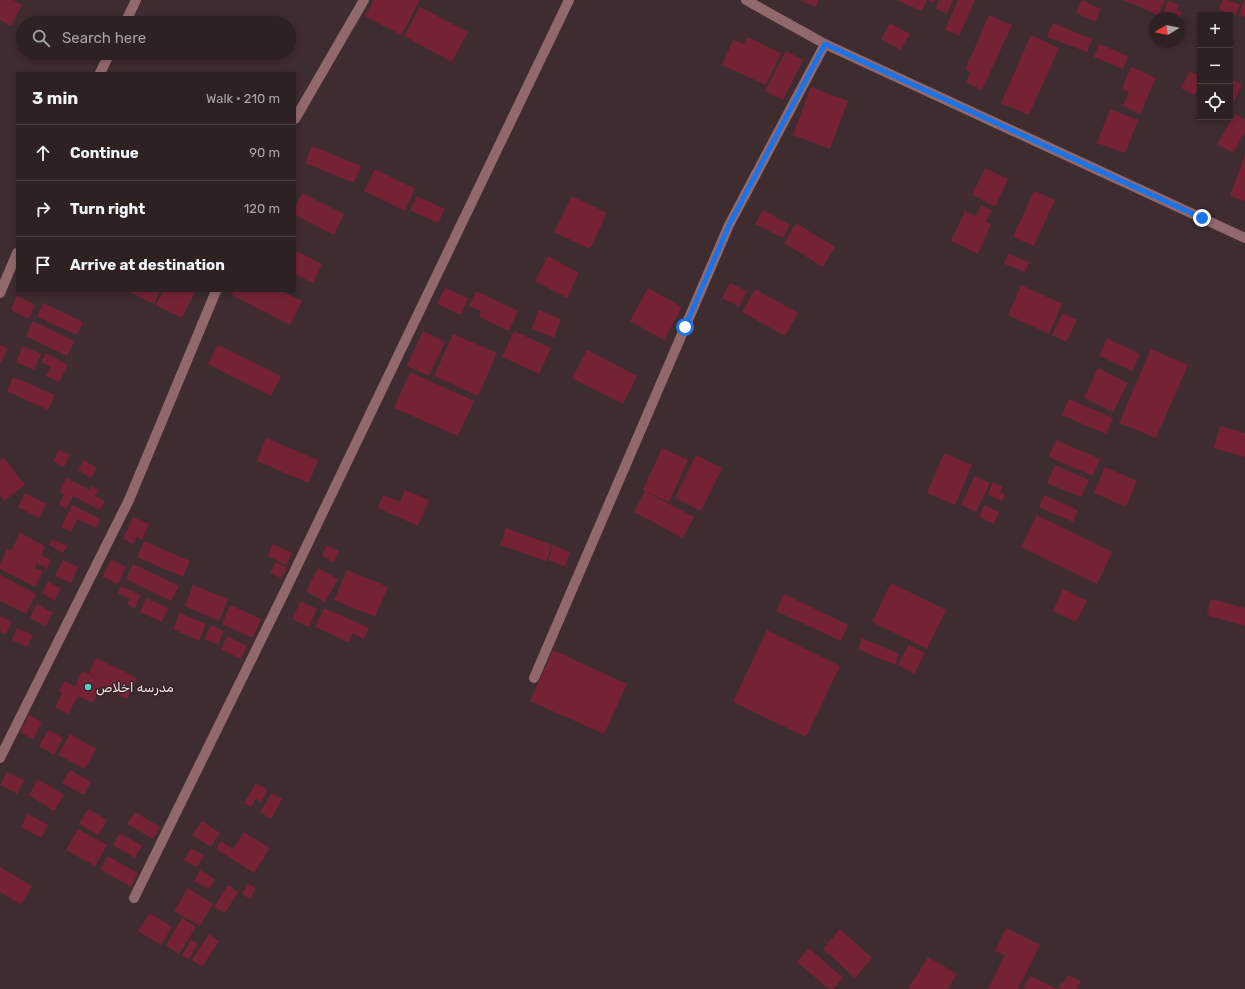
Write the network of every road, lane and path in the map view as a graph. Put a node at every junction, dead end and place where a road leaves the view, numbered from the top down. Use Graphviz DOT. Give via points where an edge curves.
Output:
graph roads {
  1 [pos="136,0"];
  2 [pos="364,0"];
  3 [pos="570,0"];
  4 [pos="746,0"];
  5 [pos="128,16"];
  6 [pos="825,44"];
  7 [pos="106,60"];
  8 [pos="100,72"];
  9 [pos="296,117"];
  10 [pos="1245,238"];
  11 [pos="16,255"];
  12 [pos="216,292"];
  13 [pos="0,293"];
  14 [pos="534,678"];
  15 [pos="0,758"];
  16 [pos="134,898"];
  1 -- 5 [label="street"];
  2 -- 9 [label="street"];
  3 -- 16 [label="street"];
  4 -- 6 [label="street"];
  6 -- 10 [label="street"];
  6 -- 14 [label="street" via="729,225"];
  7 -- 8 [label="street"];
  11 -- 13 [label="street"];
  12 -- 15 [label="street" via="129,500"];
}
